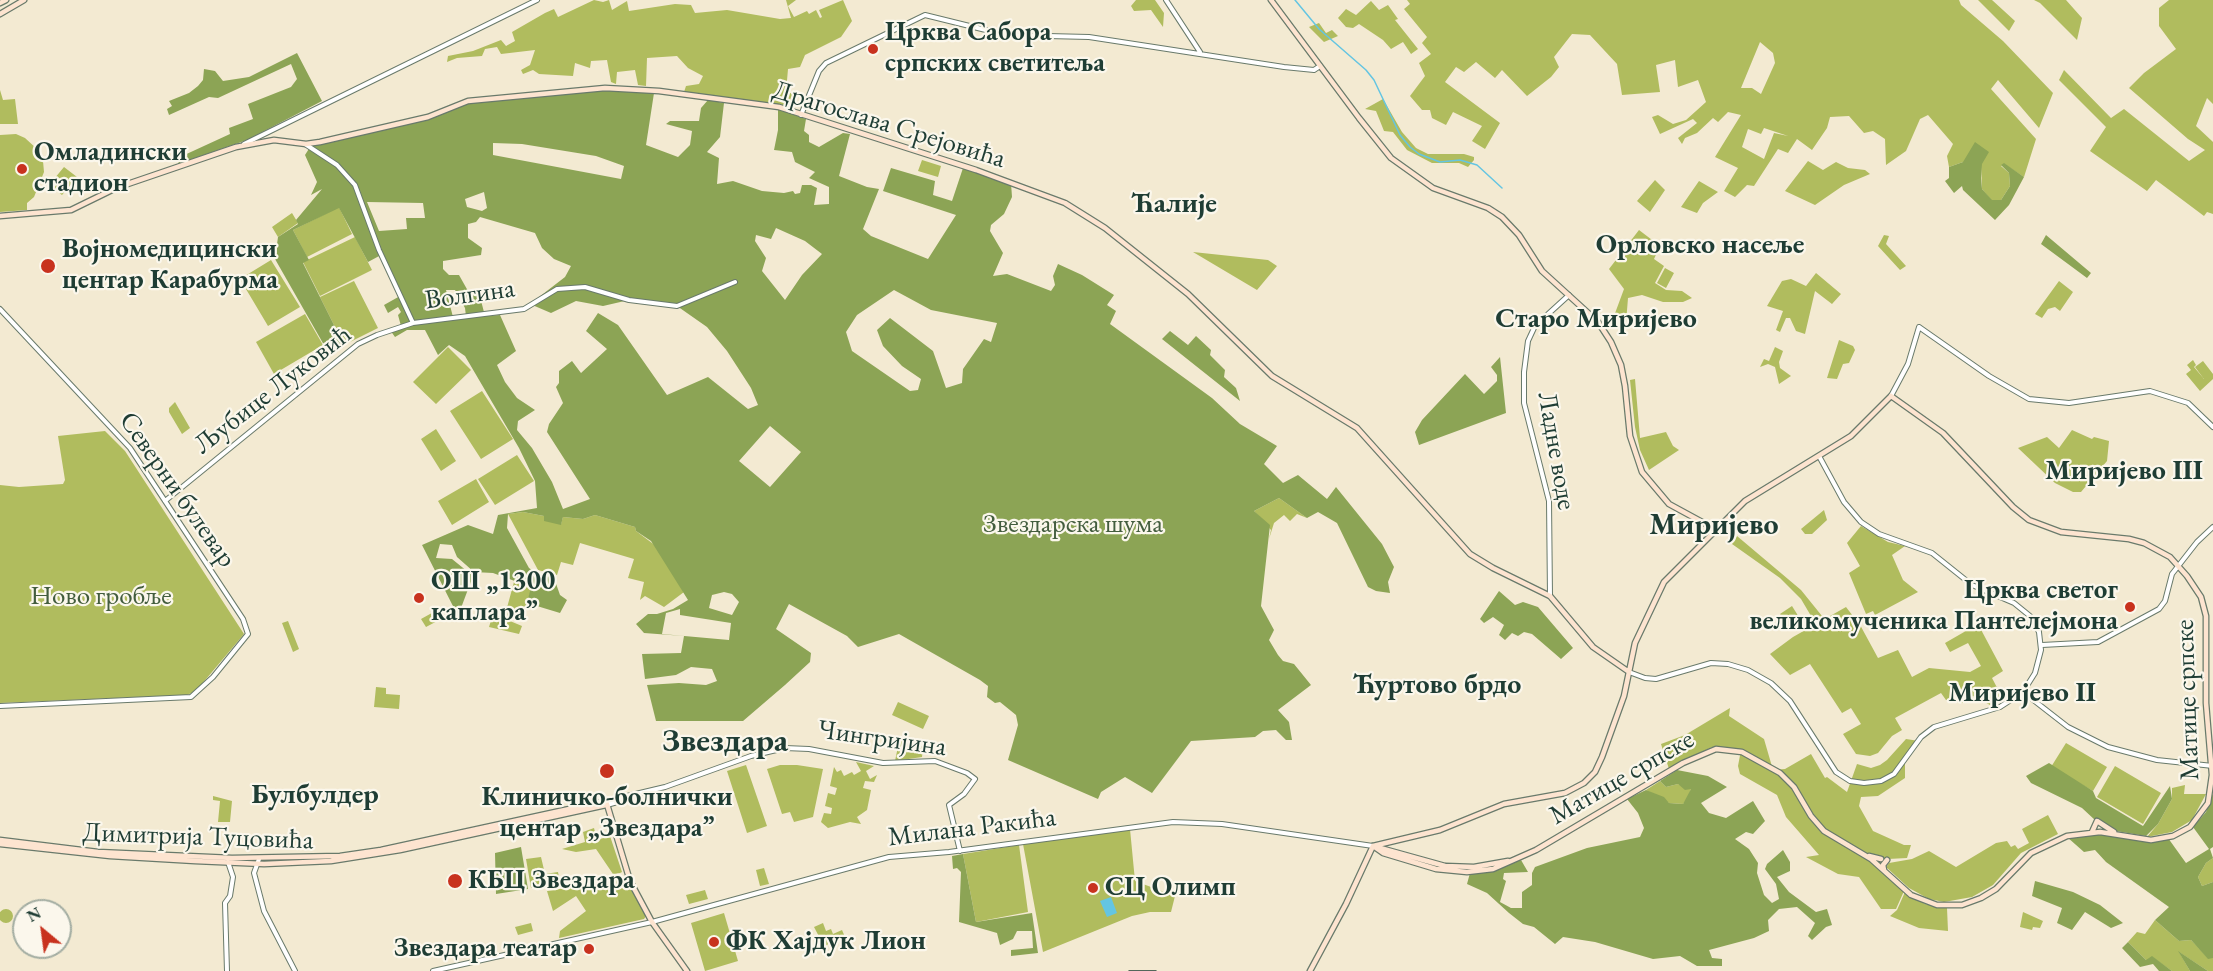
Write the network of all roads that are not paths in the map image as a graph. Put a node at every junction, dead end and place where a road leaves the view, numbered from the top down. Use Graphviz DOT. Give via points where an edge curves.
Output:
graph roads {
  1 [pos="6,0"];
  2 [pos="24,0"];
  3 [pos="537,0"];
  4 [pos="1166,0"];
  5 [pos="1271,0"];
  6 [pos="0,3"];
  7 [pos="0,14"];
  8 [pos="1201,54"];
  9 [pos="1320,66"];
  10 [pos="801,115"];
  11 [pos="304,144"];
  12 [pos="242,145"];
  13 [pos="0,216"];
  14 [pos="735,282"];
  15 [pos="1569,295"];
  16 [pos="0,309"];
  17 [pos="413,322"];
  18 [pos="1891,396"];
  19 [pos="2213,427"];
  20 [pos="1819,456"];
  21 [pos="165,501"];
  22 [pos="2213,527"];
  23 [pos="1714,529"];
  24 [pos="2179,565"];
  25 [pos="1550,596"];
  26 [pos="2042,645"];
  27 [pos="1629,672"];
  28 [pos="2023,692"];
  29 [pos="0,706"];
  30 [pos="747,758"];
  31 [pos="2212,766"];
  32 [pos="2212,775"];
  33 [pos="606,803"];
  34 [pos="2099,824"];
  35 [pos="2092,832"];
  36 [pos="2101,832"];
  37 [pos="2116,834"];
  38 [pos="0,842"];
  39 [pos="1373,846"];
  40 [pos="960,851"];
  41 [pos="1865,856"];
  42 [pos="1881,859"];
  43 [pos="228,860"];
  44 [pos="1887,860"];
  45 [pos="257,861"];
  46 [pos="1884,870"];
  47 [pos="652,922"];
  48 [pos="686,970"];
  49 [pos="227,971"];
  50 [pos="295,971"];
  51 [pos="433,971"];
  52 [pos="1310,971"];
  1 -- 6 [label="main road"];
  2 -- 7 [label="main road"];
  3 -- 12 [label="street"];
  4 -- 8 [label="street"];
  5 -- 9 [label="main road"];
  8 -- 9 [label="street" via="1314,70"];
  8 -- 10 [label="street" via="1094,37 1008,35 925,15 824,64"];
  9 -- 15 [label="main road" via="1397,164 1433,188 1504,218 1542,271"];
  10 -- 11 [label="main road, Драгослава Срејовића" via="770,105 600,88 465,102 428,117"];
  10 -- 25 [label="main road, Драгослава Срејовића" via="964,165 1065,203 1105,228 1154,265 1272,376 1357,428 1470,554"];
  11 -- 12 [label="main road, Драгослава Срејовића" via="279,140"];
  11 -- 17 [label="street, Волгина" via="337,165 355,184 379,250"];
  12 -- 13 [label="main road, Драгослава Срејовића" via="116,188 71,210"];
  14 -- 17 [label="street, Волгина" via="680,306 629,300 579,287 553,291 524,309"];
  15 -- 23 [label="main road" via="1598,322 1617,357 1626,386 1632,443 1648,480 1669,504"];
  15 -- 25 [label="street, Ладне воде" via="1535,326 1524,372 1524,405 1549,501"];
  16 -- 21 [label="street, Северни булевар" via="129,447"];
  17 -- 21 [label="street, Љубице Луковић" via="358,344"];
  18 -- 19 [label="street" via="1908,364 1919,327 2028,399 2069,403 2150,391 2190,404"];
  18 -- 20 [label="main road, Милана Ракића" via="1864,426"];
  18 -- 24 [label="main road, Матице српске" via="1943,433 2029,520 2061,532 2139,541"];
  20 -- 23 [label="main road, Милана Ракића" via="1750,497"];
  20 -- 26 [label="street" via="1840,496 1861,522 1879,534 1932,553 1976,588 2021,608 2036,624"];
  21 -- 29 [label="street, Северни булевар" via="243,619 248,631 246,639 195,696"];
  22 -- 24 [label="street"];
  23 -- 27 [label="main road, Милана Ракића" via="1660,586 1636,639"];
  24 -- 26 [label="street" via="2169,578 2164,604 2155,611 2098,642"];
  24 -- 31 [label="main road, Матице српске" via="2196,589 2206,616 2206,703"];
  25 -- 27 [label="main road" via="1593,647"];
  26 -- 28 [label="street" via="2037,669"];
  27 -- 28 [label="street" via="1656,679 1712,663 1748,670 1771,683 1790,702 1836,772 1850,781 1864,783 1894,774 1921,737 1934,727 2000,707"];
  27 -- 39 [label="main road, Милана Ракића" via="1622,702 1593,775 1569,792 1520,800 1444,829"];
  28 -- 31 [label="street" via="2068,727 2109,747 2157,760"];
  30 -- 33 [label="street, Димитрија Туцовића"];
  30 -- 40 [label="street, Чингријина" via="797,747 892,764 941,762 975,779 950,805"];
  31 -- 32 [label="main road, Матице српске"];
  32 -- 37 [label="main road, Матице српске" via="2205,808 2186,830 2151,840"];
  33 -- 45 [label="main road, Димитрија Туцовића" via="360,854"];
  33 -- 47 [label="main road" via="626,870"];
  34 -- 35 [label="main road"];
  34 -- 36 [label="main road"];
  34 -- 37 [label="main road"];
  35 -- 36 [label="main road, Матице српске"];
  35 -- 46 [label="main road, Матице српске" via="2067,836 2037,849 1992,892 1967,904 1925,902 1905,891"];
  36 -- 37 [label="main road, Матице српске"];
  38 -- 43 [label="main road, Димитрија Туцовића"];
  39 -- 40 [label="street, Милана Ракића" via="1236,825 1186,822"];
  39 -- 41 [label="main road, Матице српске" via="1455,869 1520,858 1683,763 1716,749 1742,752 1780,773 1794,787 1820,828"];
  39 -- 52 [label="main road"];
  40 -- 47 [label="street, Милана Ракића" via="865,862"];
  41 -- 42 [label="main road"];
  41 -- 46 [label="main road, Матице српске"];
  43 -- 45 [label="main road, Димитрија Туцовића"];
  43 -- 49 [label="street" via="233,878 225,903"];
  44 -- 46 [label="main road"];
  45 -- 50 [label="street" via="255,875 266,915"];
  47 -- 48 [label="main road"];
  47 -- 51 [label="street, Милана Ракића"];
}
